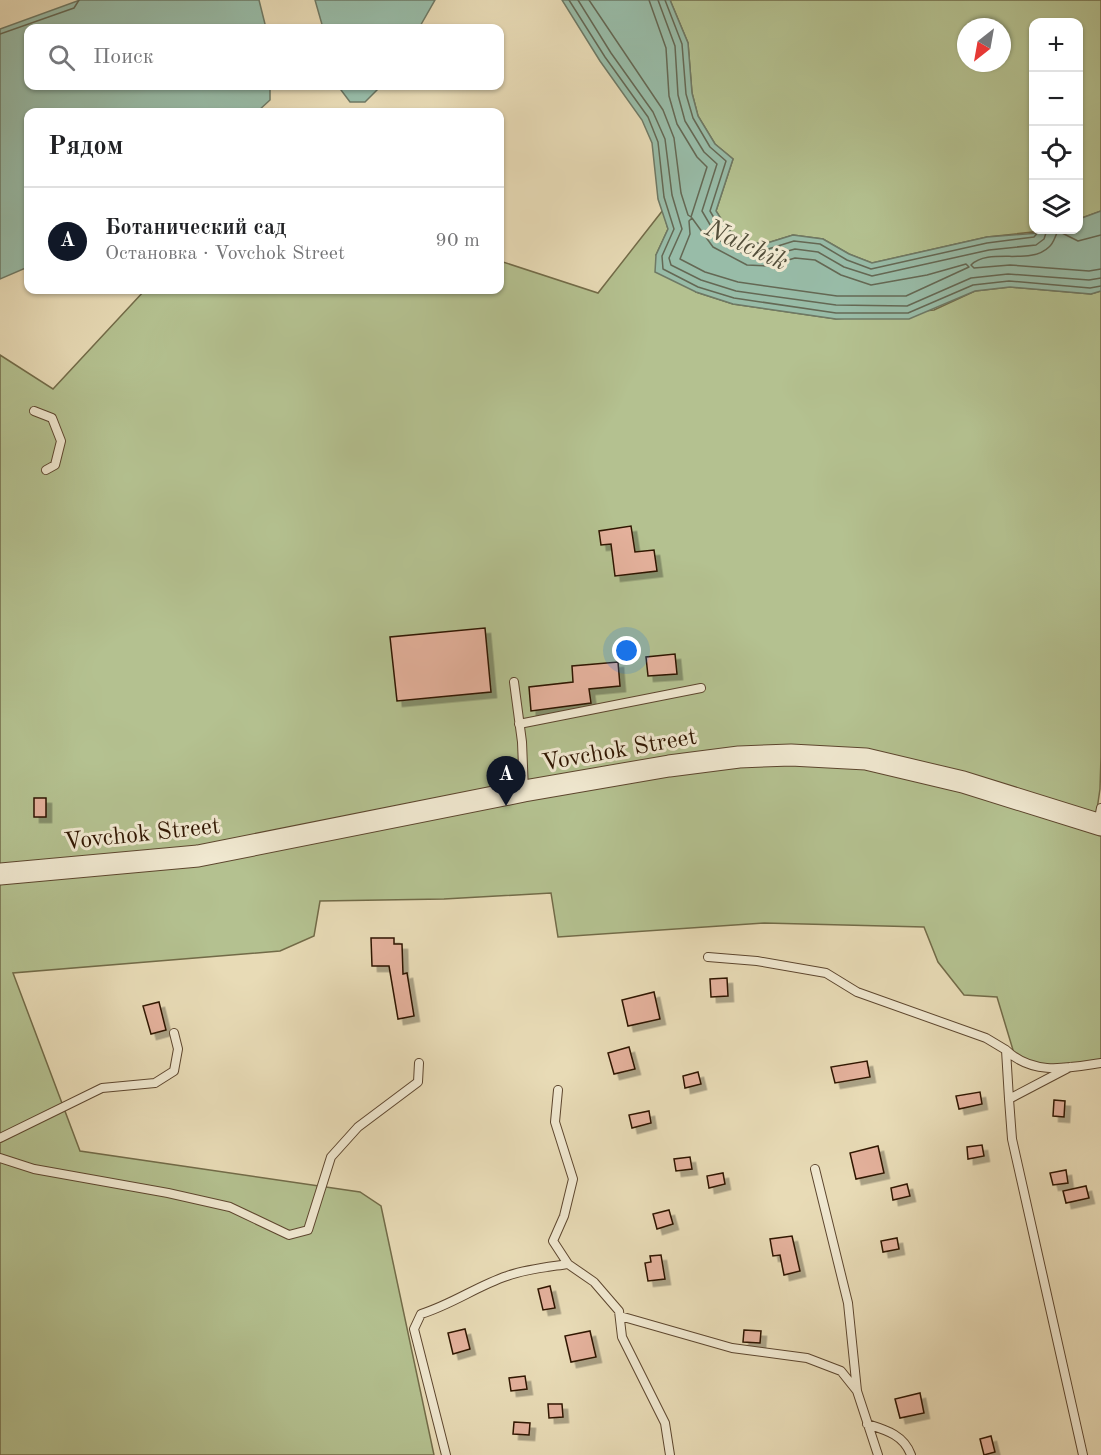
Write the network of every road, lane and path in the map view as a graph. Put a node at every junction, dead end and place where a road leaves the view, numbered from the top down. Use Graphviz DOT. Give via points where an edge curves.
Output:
graph roads {
  1 [pos="34,411"];
  2 [pos="46,470"];
  3 [pos="514,682"];
  4 [pos="701,688"];
  5 [pos="519,724"];
  6 [pos="524,791"];
  7 [pos="1100,819"];
  8 [pos="0,874"];
  9 [pos="708,957"];
  10 [pos="174,1033"];
  11 [pos="1006,1050"];
  12 [pos="419,1063"];
  13 [pos="1101,1063"];
  14 [pos="1070,1067"];
  15 [pos="558,1090"];
  16 [pos="1009,1099"];
  17 [pos="0,1138"];
  18 [pos="0,1158"];
  19 [pos="815,1169"];
  20 [pos="568,1264"];
  21 [pos="620,1316"];
  22 [pos="857,1391"];
  23 [pos="867,1424"];
  24 [pos="446,1455"];
  25 [pos="670,1455"];
  26 [pos="878,1455"];
  27 [pos="911,1455"];
  28 [pos="1083,1455"];
  1 -- 2 [label="lane" via="52,418 61,441 55,465"];
  3 -- 5 [label="lane"];
  4 -- 5 [label="lane"];
  5 -- 6 [label="lane"];
  6 -- 7 [label="street, Vovchok Street" via="706,760 837,757 866,759"];
  6 -- 8 [label="street, Vovchok Street" via="198,855"];
  9 -- 11 [label="lane" via="826,973 857,992 986,1038"];
  10 -- 17 [label="lane" via="178,1049 174,1071 155,1083 102,1088"];
  11 -- 14 [label="lane" via="1016,1060 1047,1070"];
  11 -- 16 [label="lane"];
  12 -- 18 [label="lane" via="418,1082 358,1127 331,1158 308,1230 289,1234 230,1207 34,1169"];
  13 -- 14 [label="lane"];
  14 -- 16 [label="lane"];
  15 -- 20 [label="lane" via="555,1122 573,1179 553,1240"];
  16 -- 28 [label="lane" via="1012,1139"];
  19 -- 22 [label="lane" via="848,1303"];
  20 -- 21 [label="lane" via="594,1282"];
  20 -- 24 [label="lane" via="510,1275 481,1286 450,1305 421,1314 414,1329"];
  21 -- 22 [label="lane" via="732,1348 807,1358 841,1371"];
  21 -- 25 [label="lane" via="622,1337 665,1423"];
  22 -- 23 [label="lane"];
  23 -- 26 [label="lane"];
  23 -- 27 [label="lane" via="893,1433 908,1446"];
}
